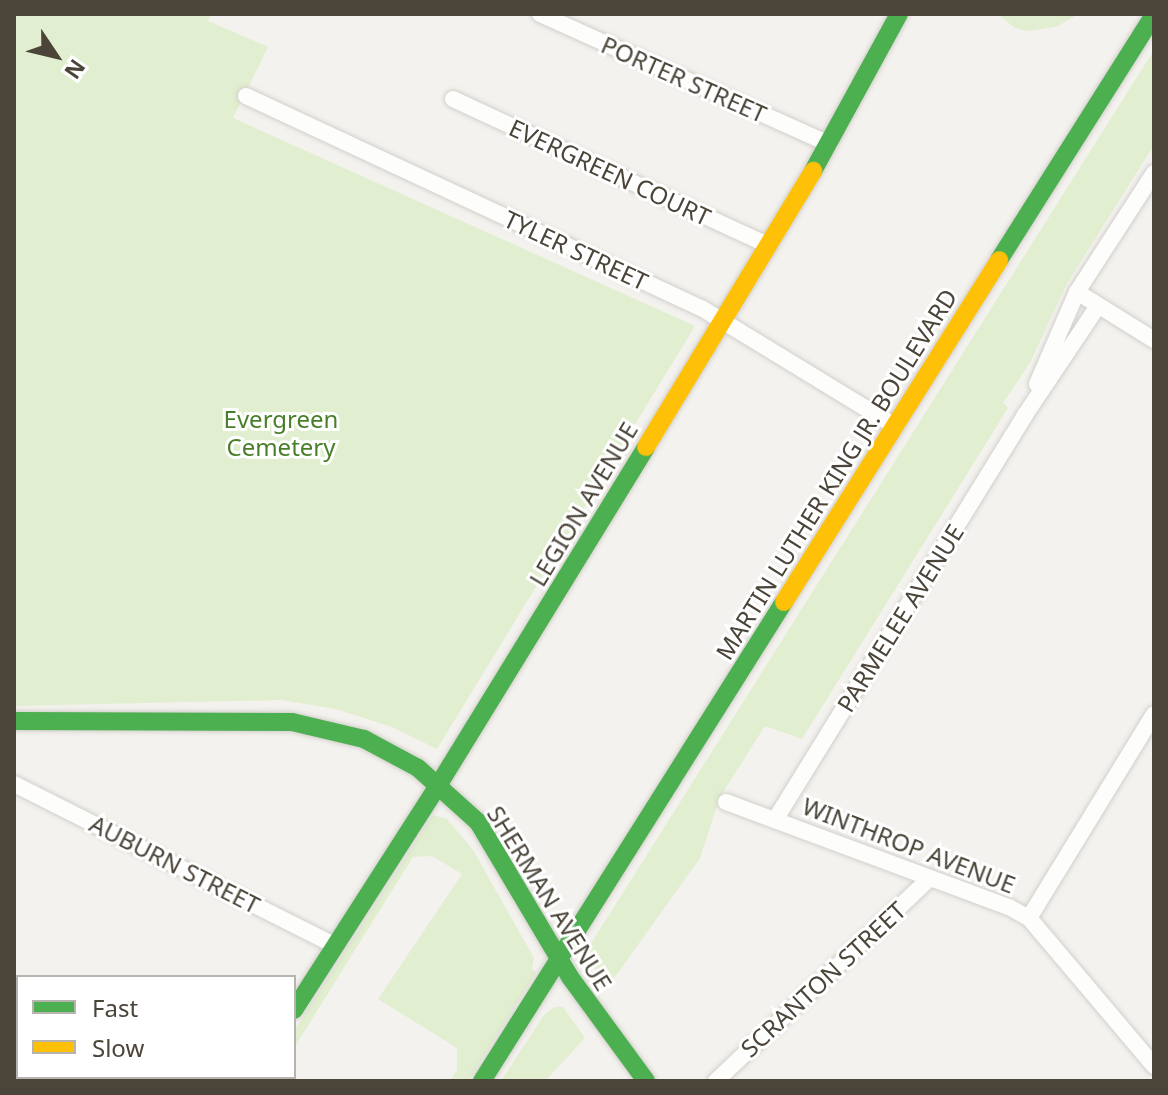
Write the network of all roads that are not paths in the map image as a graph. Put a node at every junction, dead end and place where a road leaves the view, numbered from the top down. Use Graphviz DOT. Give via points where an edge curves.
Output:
graph roads {
  1 [pos="540,14"];
  2 [pos="899,14"];
  3 [pos="1154,15"];
  4 [pos="246,96"];
  5 [pos="453,99"];
  6 [pos="829,144"];
  7 [pos="1154,173"];
  8 [pos="768,245"];
  9 [pos="1077,292"];
  10 [pos="1098,306"];
  11 [pos="723,320"];
  12 [pos="1154,340"];
  13 [pos="1025,415"];
  14 [pos="895,426"];
  15 [pos="1154,714"];
  16 [pos="14,721"];
  17 [pos="14,784"];
  18 [pos="439,784"];
  19 [pos="726,802"];
  20 [pos="775,820"];
  21 [pos="930,878"];
  22 [pos="1029,918"];
  23 [pos="336,946"];
  24 [pos="559,959"];
  25 [pos="296,1007"];
  26 [pos="1154,1066"];
  27 [pos="482,1081"];
  28 [pos="646,1081"];
  29 [pos="716,1081"];
  1 -- 6 [label="street, PORTER STREET"];
  2 -- 6 [label="main road, LEGION AVENUE"];
  3 -- 14 [label="main road, MARTIN LUTHER KING JR. BOULEVARD"];
  4 -- 11 [label="street, TYLER STREET"];
  5 -- 8 [label="street, EVERGREEN COURT"];
  6 -- 8 [label="main road, LEGION AVENUE"];
  7 -- 9 [label="street, PARMELEE AVENUE"];
  8 -- 11 [label="main road, LEGION AVENUE"];
  9 -- 10 [label="street"];
  9 -- 13 [label="street, PARMELEE AVENUE"];
  10 -- 12 [label="street"];
  10 -- 13 [label="street, PARMELEE AVENUE"];
  11 -- 14 [label="street, TYLER STREET"];
  11 -- 18 [label="main road, LEGION AVENUE"];
  13 -- 20 [label="street, PARMELEE AVENUE"];
  14 -- 24 [label="main road, MARTIN LUTHER KING JR. BOULEVARD"];
  15 -- 22 [label="street"];
  16 -- 18 [label="main road, SHERMAN AVENUE" via="261,720 325,727 364,739"];
  17 -- 23 [label="street, AUBURN STREET"];
  18 -- 23 [label="main road, LEGION AVENUE"];
  18 -- 24 [label="main road, SHERMAN AVENUE" via="478,822"];
  19 -- 20 [label="street, WINTHROP AVENUE"];
  20 -- 21 [label="street, WINTHROP AVENUE"];
  21 -- 22 [label="street, WINTHROP AVENUE"];
  21 -- 29 [label="street, SCRANTON STREET"];
  22 -- 26 [label="street, WINTHROP AVENUE"];
  23 -- 25 [label="main road, LEGION AVENUE"];
  24 -- 27 [label="main road, MARTIN LUTHER KING JR. BOULEVARD"];
  24 -- 28 [label="main road, SHERMAN AVENUE"];
}
